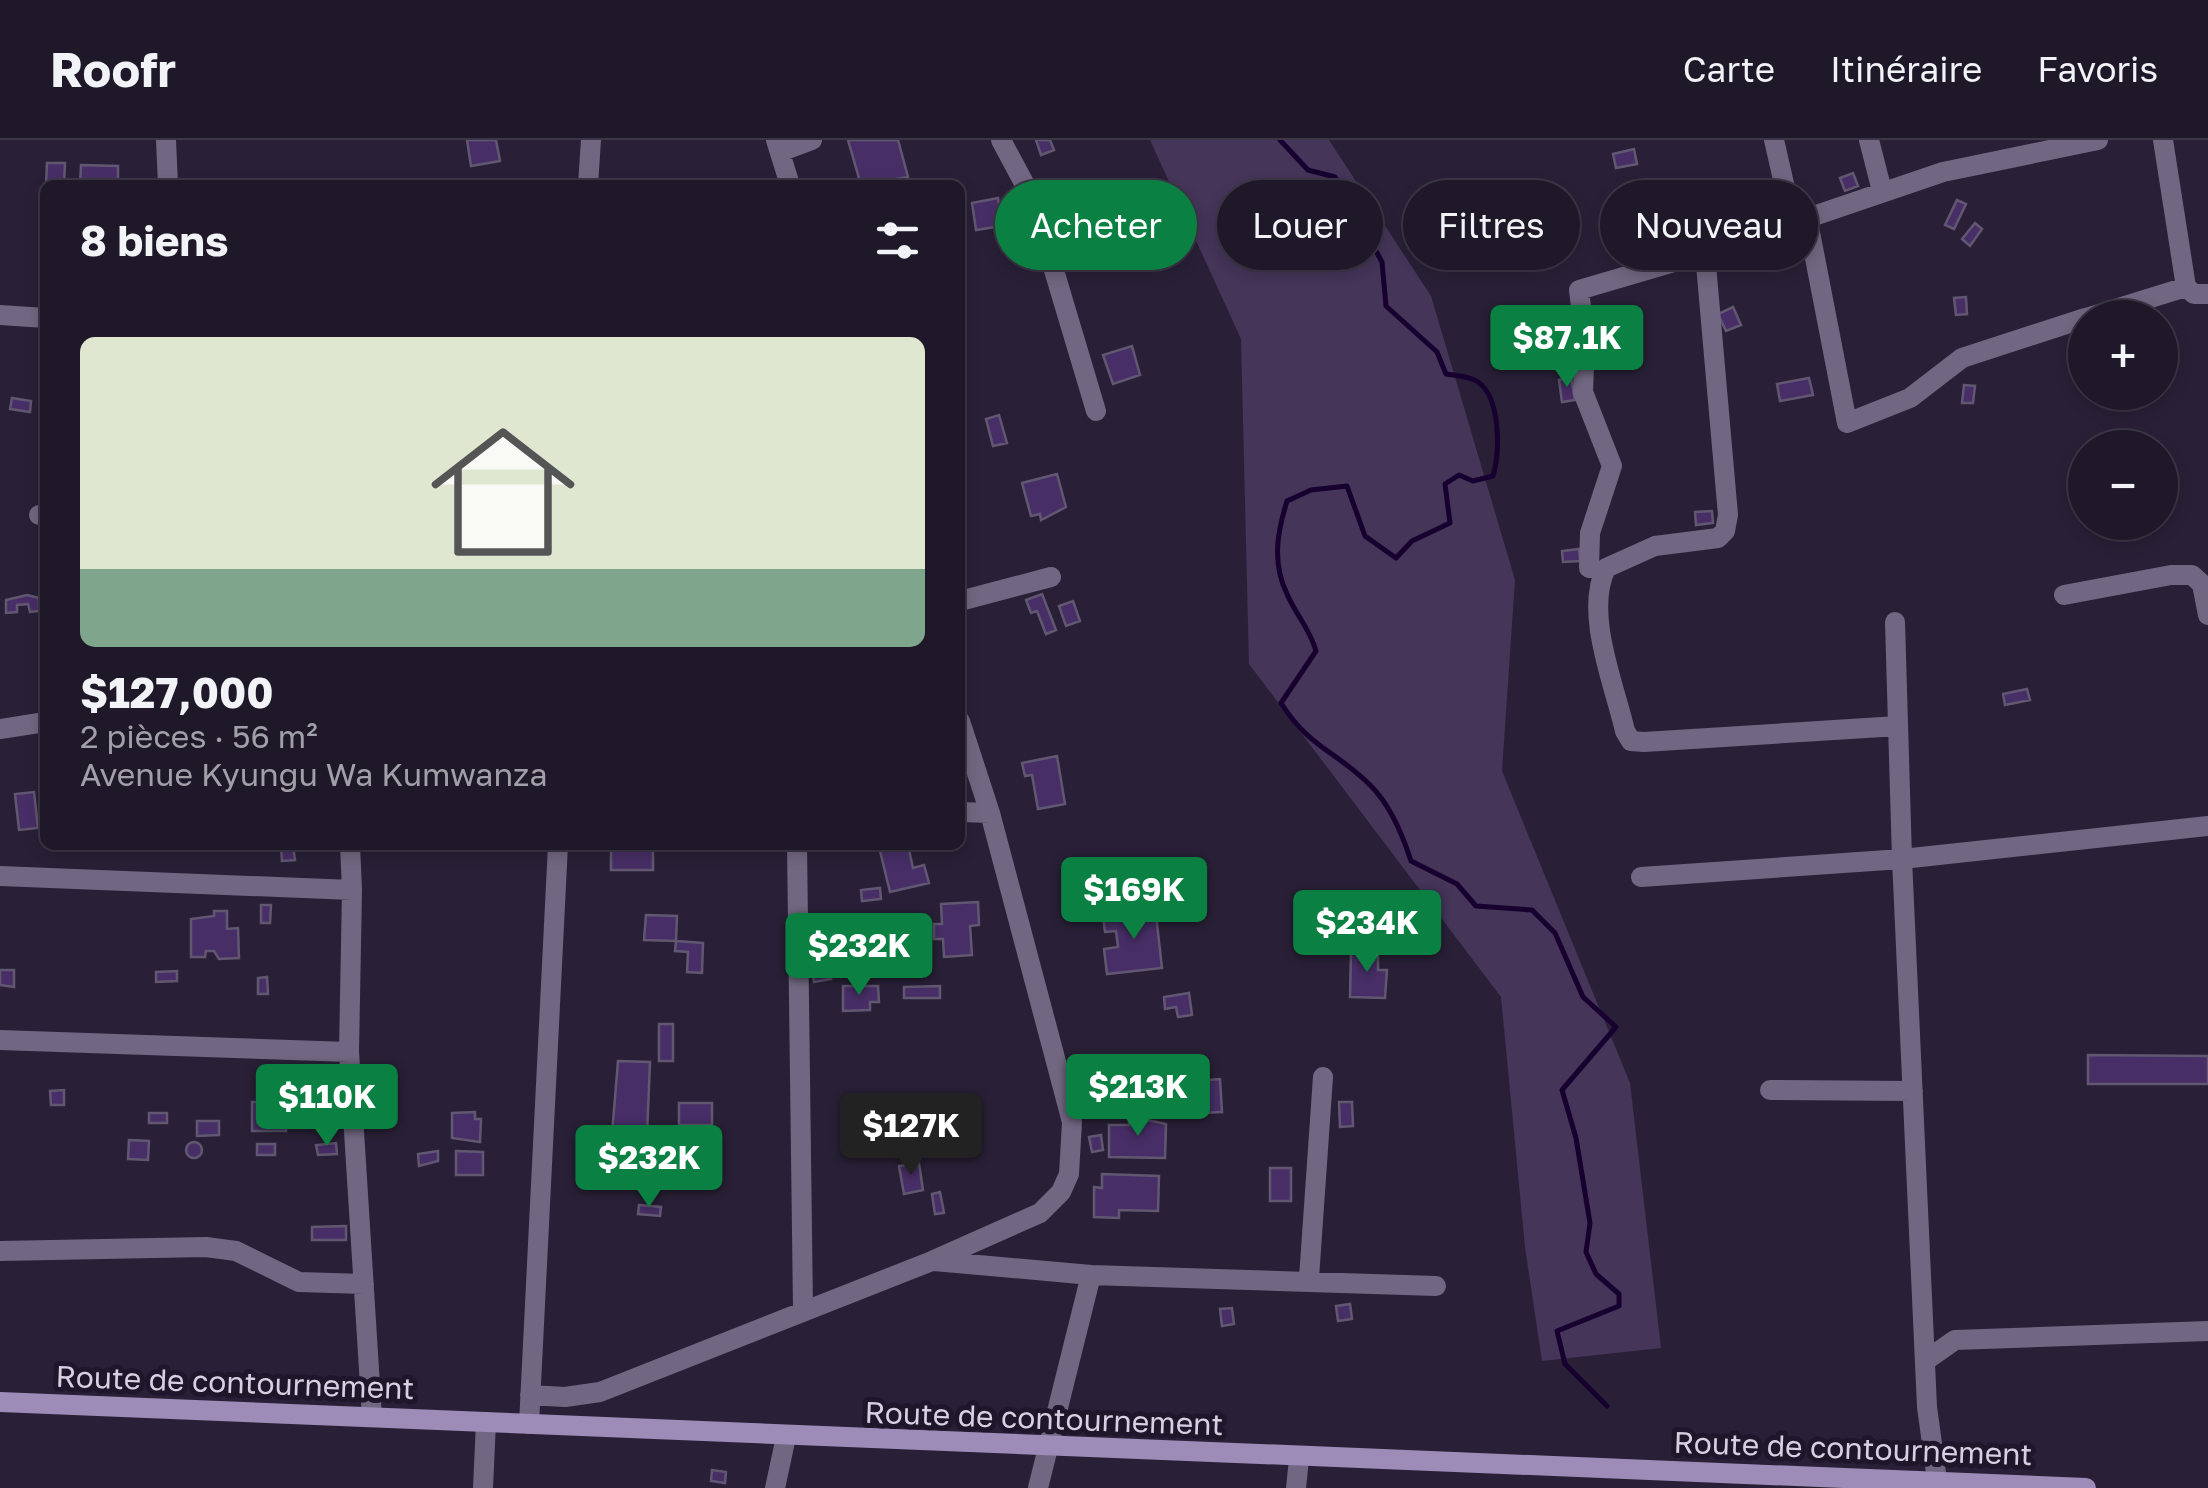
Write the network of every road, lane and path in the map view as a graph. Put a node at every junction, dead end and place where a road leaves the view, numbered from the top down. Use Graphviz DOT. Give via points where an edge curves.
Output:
graph roads {
  1 [pos="166,140"];
  2 [pos="590,140"];
  3 [pos="812,140"];
  4 [pos="1002,140"];
  5 [pos="1774,140"];
  6 [pos="1869,140"];
  7 [pos="2098,140"];
  8 [pos="2163,140"];
  9 [pos="778,146"];
  10 [pos="168,180"];
  11 [pos="588,180"];
  12 [pos="788,180"];
  13 [pos="1787,180"];
  14 [pos="1882,191"];
  15 [pos="1818,214"];
  16 [pos="1649,270"];
  17 [pos="1706,270"];
  18 [pos="1812,270"];
  19 [pos="2186,286"];
  20 [pos="2208,294"];
  21 [pos="2142,300"];
  22 [pos="0,315"];
  23 [pos="40,318"];
  24 [pos="2068,324"];
  25 [pos="1096,411"];
  26 [pos="1589,568"];
  27 [pos="1051,578"];
  28 [pos="2064,595"];
  29 [pos="965,601"];
  30 [pos="2208,615"];
  31 [pos="1895,622"];
  32 [pos="40,723"];
  33 [pos="1898,726"];
  34 [pos="0,729"];
  35 [pos="965,736"];
  36 [pos="965,812"];
  37 [pos="990,813"];
  38 [pos="2208,826"];
  39 [pos="350,850"];
  40 [pos="558,850"];
  41 [pos="796,850"];
  42 [pos="1902,859"];
  43 [pos="0,876"];
  44 [pos="1641,877"];
  45 [pos="352,890"];
  46 [pos="0,1040"];
  47 [pos="349,1052"];
  48 [pos="1324,1077"];
  49 [pos="1770,1090"];
  50 [pos="1912,1091"];
  51 [pos="0,1250"];
  52 [pos="932,1261"];
  53 [pos="1091,1275"];
  54 [pos="1310,1278"];
  55 [pos="364,1284"];
  56 [pos="1436,1286"];
  57 [pos="802,1309"];
  58 [pos="2208,1331"];
  59 [pos="1924,1361"];
  60 [pos="530,1395"];
  61 [pos="0,1402"];
  62 [pos="372,1417"];
  63 [pos="486,1422"];
  64 [pos="529,1424"];
  65 [pos="786,1437"];
  66 [pos="1048,1448"];
  67 [pos="1299,1459"];
  68 [pos="1937,1480"];
  69 [pos="481,1487"];
  70 [pos="775,1488"];
  71 [pos="1038,1488"];
  72 [pos="1296,1488"];
  73 [pos="2086,1488"];
  1 -- 10 [label="street"];
  2 -- 11 [label="street"];
  3 -- 9 [label="street"];
  4 -- 25 [label="street" via="1033,200"];
  5 -- 13 [label="street"];
  6 -- 14 [label="street"];
  7 -- 14 [label="street"];
  8 -- 19 [label="street"];
  9 -- 12 [label="street"];
  14 -- 15 [label="street"];
  16 -- 26 [label="street" via="1579,290 1583,392 1612,466 1590,532"];
  17 -- 33 [label="street" via="1728,515 1718,538 1655,546 1606,568 1598,584 1625,731 1631,741 1644,742"];
  18 -- 24 [label="street" via="1847,423 1910,398 1962,358"];
  19 -- 20 [label="street"];
  19 -- 21 [label="street"];
  22 -- 23 [label="street"];
  27 -- 29 [label="street"];
  28 -- 30 [label="street" via="2192,575 2202,584"];
  31 -- 33 [label="street"];
  32 -- 34 [label="street"];
  33 -- 42 [label="street"];
  35 -- 37 [label="street"];
  36 -- 37 [label="street"];
  37 -- 52 [label="street" via="1072,1122 1073,1156 1061,1192 1040,1213"];
  38 -- 42 [label="street"];
  39 -- 45 [label="street"];
  40 -- 60 [label="street"];
  41 -- 57 [label="street"];
  42 -- 44 [label="street"];
  42 -- 50 [label="street"];
  43 -- 45 [label="street"];
  45 -- 47 [label="street"];
  46 -- 47 [label="street"];
  47 -- 55 [label="street"];
  48 -- 54 [label="street"];
  49 -- 50 [label="street"];
  50 -- 59 [label="street"];
  51 -- 55 [label="street" via="206,1247 236,1250 300,1282"];
  52 -- 53 [label="street"];
  52 -- 57 [label="street"];
  53 -- 54 [label="street"];
  53 -- 66 [label="street"];
  54 -- 56 [label="street"];
  55 -- 62 [label="street"];
  57 -- 60 [label="street" via="600,1392"];
  58 -- 59 [label="street" via="1955,1340"];
  59 -- 68 [label="street"];
  60 -- 64 [label="street"];
  61 -- 62 [label="street, Route de contournement"];
  62 -- 63 [label="street, Route de contournement"];
  63 -- 64 [label="street, Route de contournement"];
  63 -- 69 [label="street"];
  64 -- 65 [label="street, Route de contournement"];
  65 -- 66 [label="street, Route de contournement"];
  65 -- 70 [label="street"];
  66 -- 67 [label="street, Route de contournement"];
  66 -- 71 [label="street"];
  67 -- 68 [label="street, Route de contournement"];
  67 -- 72 [label="street"];
  68 -- 73 [label="street, Route de contournement"];
}
